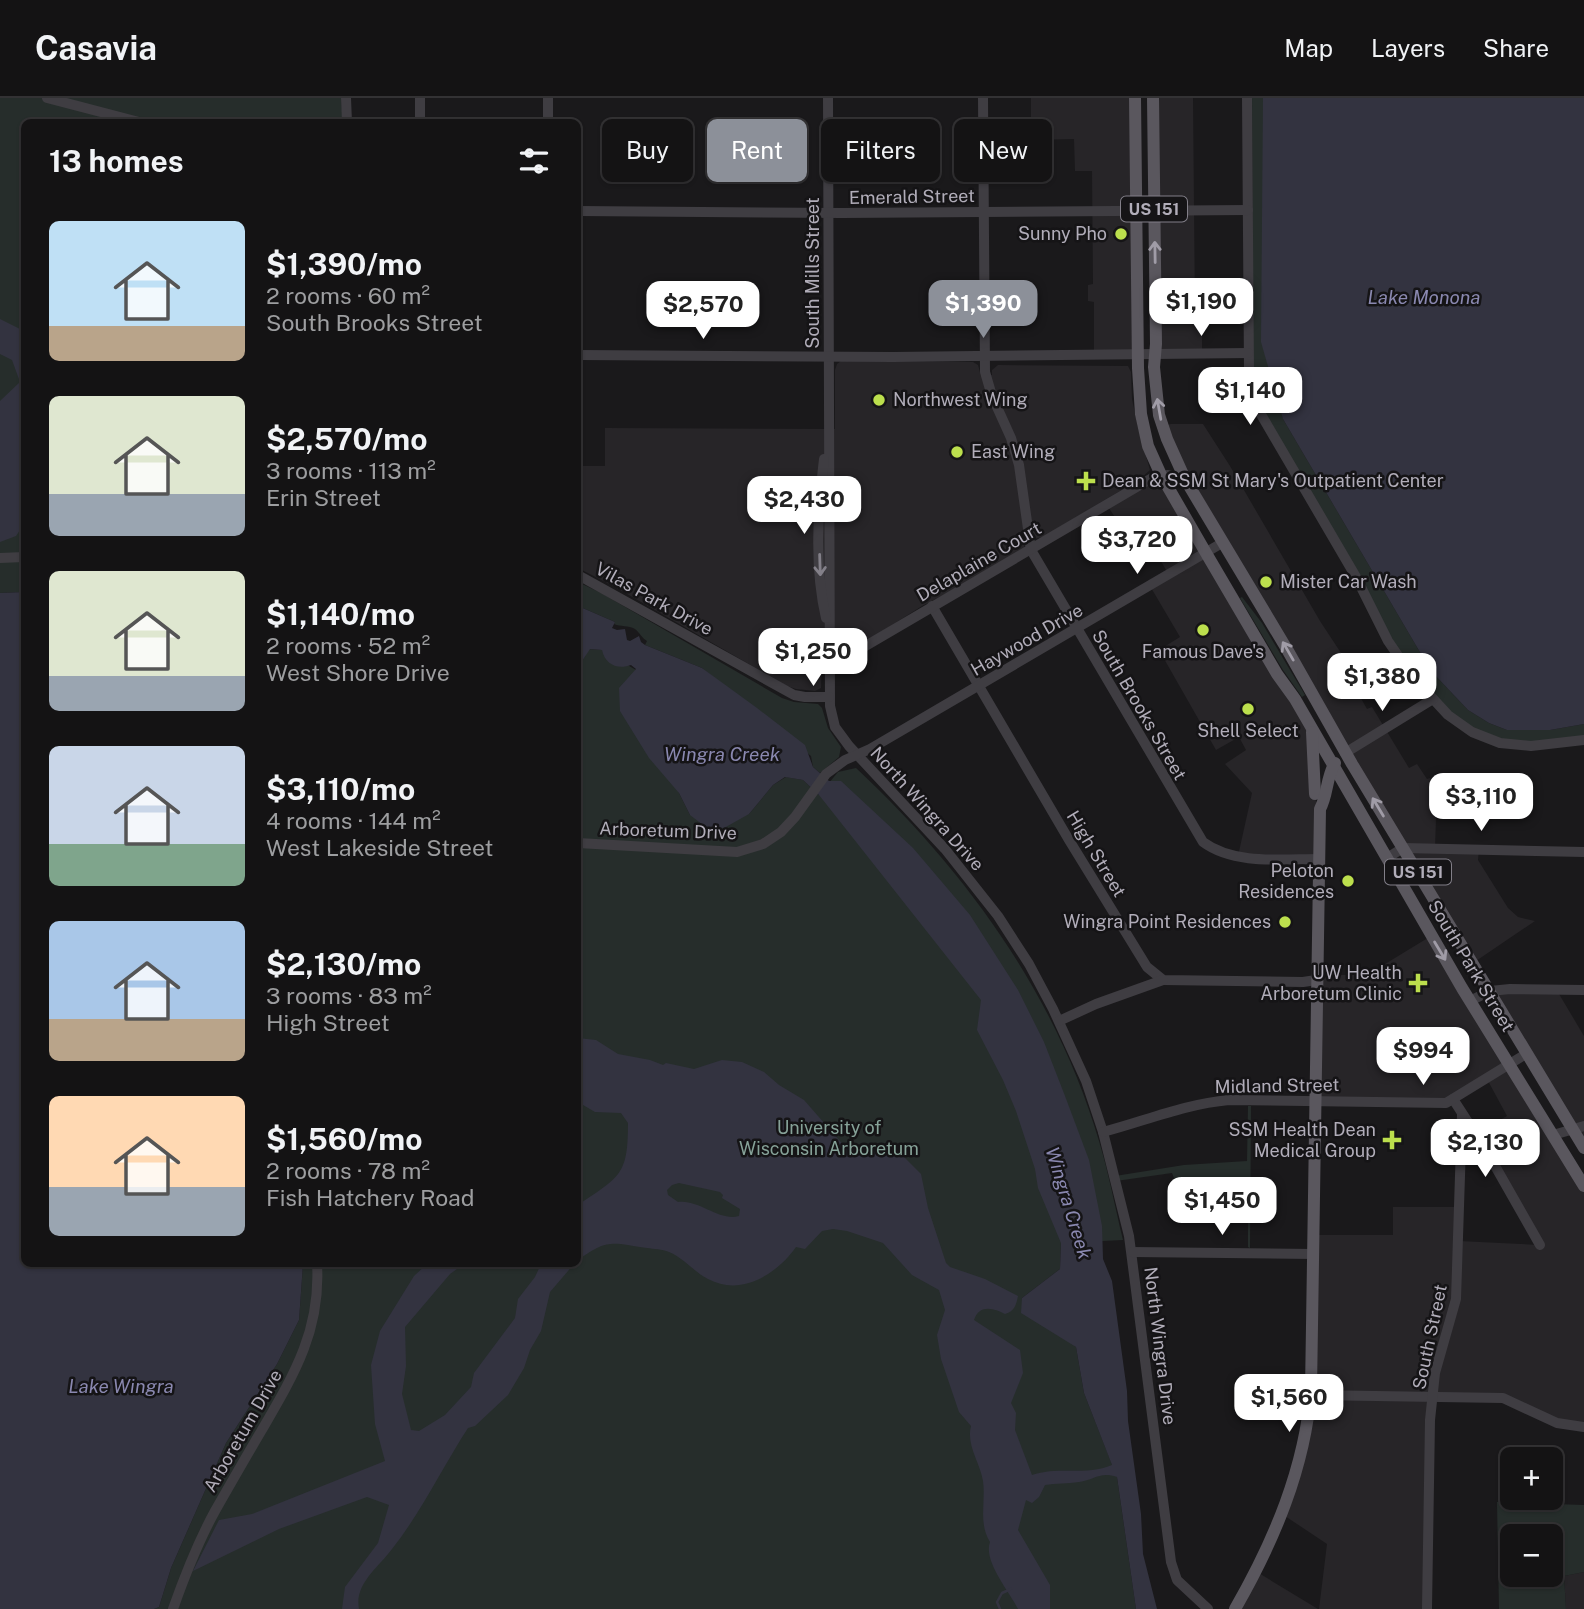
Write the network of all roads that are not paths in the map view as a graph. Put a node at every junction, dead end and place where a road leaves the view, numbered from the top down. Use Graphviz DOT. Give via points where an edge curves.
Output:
graph roads {
  1 [pos="47,98"];
  2 [pos="346,98"];
  3 [pos="420,98"];
  4 [pos="548,98"];
  5 [pos="828,98"];
  6 [pos="983,98"];
  7 [pos="1135,98"];
  8 [pos="1153,98"];
  9 [pos="1247,98"];
  10 [pos="128,119"];
  11 [pos="347,119"];
  12 [pos="420,119"];
  13 [pos="548,119"];
  14 [pos="1248,210"];
  15 [pos="581,211"];
  16 [pos="1136,211"];
  17 [pos="1154,211"];
  18 [pos="984,212"];
  19 [pos="829,213"];
  20 [pos="1248,353"];
  21 [pos="1138,354"];
  22 [pos="1155,354"];
  23 [pos="581,355"];
  24 [pos="985,355"];
  25 [pos="828,357"];
  26 [pos="1161,475"];
  27 [pos="1185,479"];
  28 [pos="1222,543"];
  29 [pos="1031,550"];
  30 [pos="1206,553"];
  31 [pos="21,557"];
  32 [pos="0,558"];
  33 [pos="581,576"];
  34 [pos="932,607"];
  35 [pos="1076,629"];
  36 [pos="828,668"];
  37 [pos="979,686"];
  38 [pos="829,697"];
  39 [pos="1433,699"];
  40 [pos="1312,728"];
  41 [pos="843,738"];
  42 [pos="1584,740"];
  43 [pos="1345,753"];
  44 [pos="858,756"];
  45 [pos="845,760"];
  46 [pos="1333,765"];
  47 [pos="1315,794"];
  48 [pos="1320,809"];
  49 [pos="581,843"];
  50 [pos="1403,848"];
  51 [pos="1584,852"];
  52 [pos="1387,858"];
  53 [pos="1319,859"];
  54 [pos="1316,979"];
  55 [pos="1163,980"];
  56 [pos="1584,990"];
  57 [pos="1490,991"];
  58 [pos="1470,1001"];
  59 [pos="1059,1021"];
  60 [pos="1526,1054"];
  61 [pos="1510,1065"];
  62 [pos="1453,1099"];
  63 [pos="1314,1100"];
  64 [pos="1462,1114"];
  65 [pos="1578,1127"];
  66 [pos="1103,1132"];
  67 [pos="1553,1135"];
  68 [pos="1584,1148"];
  69 [pos="1584,1186"];
  70 [pos="1539,1245"];
  71 [pos="1132,1252"];
  72 [pos="1313,1254"];
  73 [pos="317,1267"];
  74 [pos="1311,1395"];
  75 [pos="1433,1396"];
  76 [pos="1584,1427"];
  77 [pos="173,1609"];
  78 [pos="1208,1609"];
  79 [pos="1235,1609"];
  80 [pos="1427,1609"];
  1 -- 10 [label="street"];
  2 -- 11 [label="street"];
  3 -- 12 [label="street"];
  4 -- 13 [label="street"];
  5 -- 19 [label="street, South Mills Street"];
  6 -- 18 [label="street, South Brooks Street"];
  7 -- 16 [label="main road, South Park Street / US 151"];
  8 -- 17 [label="main road, South Park Street / US 151"];
  9 -- 14 [label="street"];
  14 -- 17 [label="street, Emerald Street"];
  14 -- 20 [label="street"];
  15 -- 19 [label="street, Emerald Street"];
  16 -- 17 [label="street, Emerald Street"];
  16 -- 18 [label="street, Emerald Street"];
  16 -- 21 [label="main road, South Park Street / US 151"];
  22 -- 17 [label="main road, South Park Street / US 151, one-way"];
  18 -- 19 [label="street, Emerald Street"];
  18 -- 24 [label="street, South Brooks Street"];
  19 -- 25 [label="street, South Mills Street"];
  20 -- 22 [label="street"];
  20 -- 39 [label="street" via="1259,411 1388,641"];
  21 -- 22 [label="street"];
  21 -- 24 [label="street"];
  21 -- 26 [label="main road, South Park Street / US 151" via="1141,414"];
  27 -- 22 [label="main road, South Park Street / US 151, one-way" via="1159,415"];
  23 -- 25 [label="street"];
  24 -- 25 [label="street"];
  24 -- 29 [label="street, South Brooks Street" via="992,396 1021,471"];
  25 -- 36 [label="street, South Mills Street" via="828,448 819,557"];
  26 -- 27 [label="street"];
  26 -- 29 [label="street, Delaplaine Court"];
  26 -- 30 [label="main road, South Park Street / US 151"];
  27 -- 28 [label="main road, South Park Street / US 151"];
  28 -- 30 [label="street, Haywood Drive"];
  43 -- 28 [label="main road, South Park Street / US 151, one-way"];
  29 -- 34 [label="street, Delaplaine Court"];
  29 -- 35 [label="street, South Brooks Street"];
  30 -- 35 [label="street, Haywood Drive"];
  30 -- 40 [label="main road, South Park Street / US 151"];
  31 -- 32 [label="street"];
  33 -- 38 [label="street, Vilas Park Drive" via="794,695"];
  34 -- 36 [label="street, Delaplaine Court"];
  34 -- 37 [label="street, High Street"];
  35 -- 37 [label="street, Haywood Drive"];
  35 -- 53 [label="street, South Brooks Street" via="1203,842 1225,855"];
  36 -- 38 [label="street, South Mills Street"];
  37 -- 44 [label="street, Haywood Drive"];
  37 -- 55 [label="street, High Street" via="1137,953"];
  38 -- 41 [label="street, South Mills Street" via="835,727"];
  39 -- 42 [label="street" via="1472,732 1500,743 1522,747"];
  39 -- 43 [label="street"];
  40 -- 46 [label="main road, South Park Street / US 151"];
  40 -- 47 [label="main road"];
  41 -- 44 [label="street, North Wingra Drive"];
  43 -- 46 [label="main road"];
  50 -- 43 [label="main road, South Park Street / US 151, one-way"];
  44 -- 45 [label="street, Haywood Drive"];
  44 -- 59 [label="street, North Wingra Drive" via="980,892 1029,964"];
  45 -- 49 [label="street, Arboretum Drive" via="826,774 780,832 737,852"];
  46 -- 47 [label="main road" via="1321,772"];
  46 -- 48 [label="main road"];
  46 -- 52 [label="main road, South Park Street / US 151"];
  47 -- 48 [label="main road"];
  48 -- 53 [label="main road"];
  50 -- 51 [label="street"];
  50 -- 52 [label="street"];
  50 -- 57 [label="main road, South Park Street / US 151"];
  52 -- 58 [label="main road, South Park Street / US 151, one-way"];
  53 -- 54 [label="main road"];
  54 -- 55 [label="street"];
  54 -- 63 [label="main road"];
  55 -- 59 [label="street"];
  56 -- 57 [label="street"];
  57 -- 58 [label="street"];
  57 -- 60 [label="main road, South Park Street / US 151"];
  58 -- 61 [label="main road, South Park Street / US 151"];
  59 -- 66 [label="street, North Wingra Drive"];
  60 -- 61 [label="street, Midland Street"];
  60 -- 65 [label="main road, South Park Street / US 151"];
  61 -- 62 [label="street, Midland Street"];
  61 -- 67 [label="main road, South Park Street / US 151"];
  62 -- 63 [label="street, Midland Street" via="1446,1103"];
  62 -- 64 [label="street"];
  63 -- 66 [label="street, Midland Street" via="1209,1102"];
  63 -- 72 [label="main road"];
  64 -- 70 [label="street"];
  64 -- 75 [label="street, South Street" via="1456,1297"];
  65 -- 67 [label="street"];
  65 -- 68 [label="main road, South Park Street / US 151"];
  66 -- 71 [label="street, North Wingra Drive"];
  67 -- 69 [label="main road, South Park Street / US 151"];
  71 -- 72 [label="street"];
  71 -- 78 [label="street, North Wingra Drive" via="1171,1562 1177,1580"];
  72 -- 74 [label="main road"];
  73 -- 77 [label="street, Arboretum Drive" via="316,1308 295,1373 214,1514"];
  74 -- 75 [label="street"];
  74 -- 79 [label="main road" via="1307,1428 1282,1514"];
  75 -- 76 [label="street" via="1506,1399 1557,1423"];
  75 -- 80 [label="street, South Street"];
}
